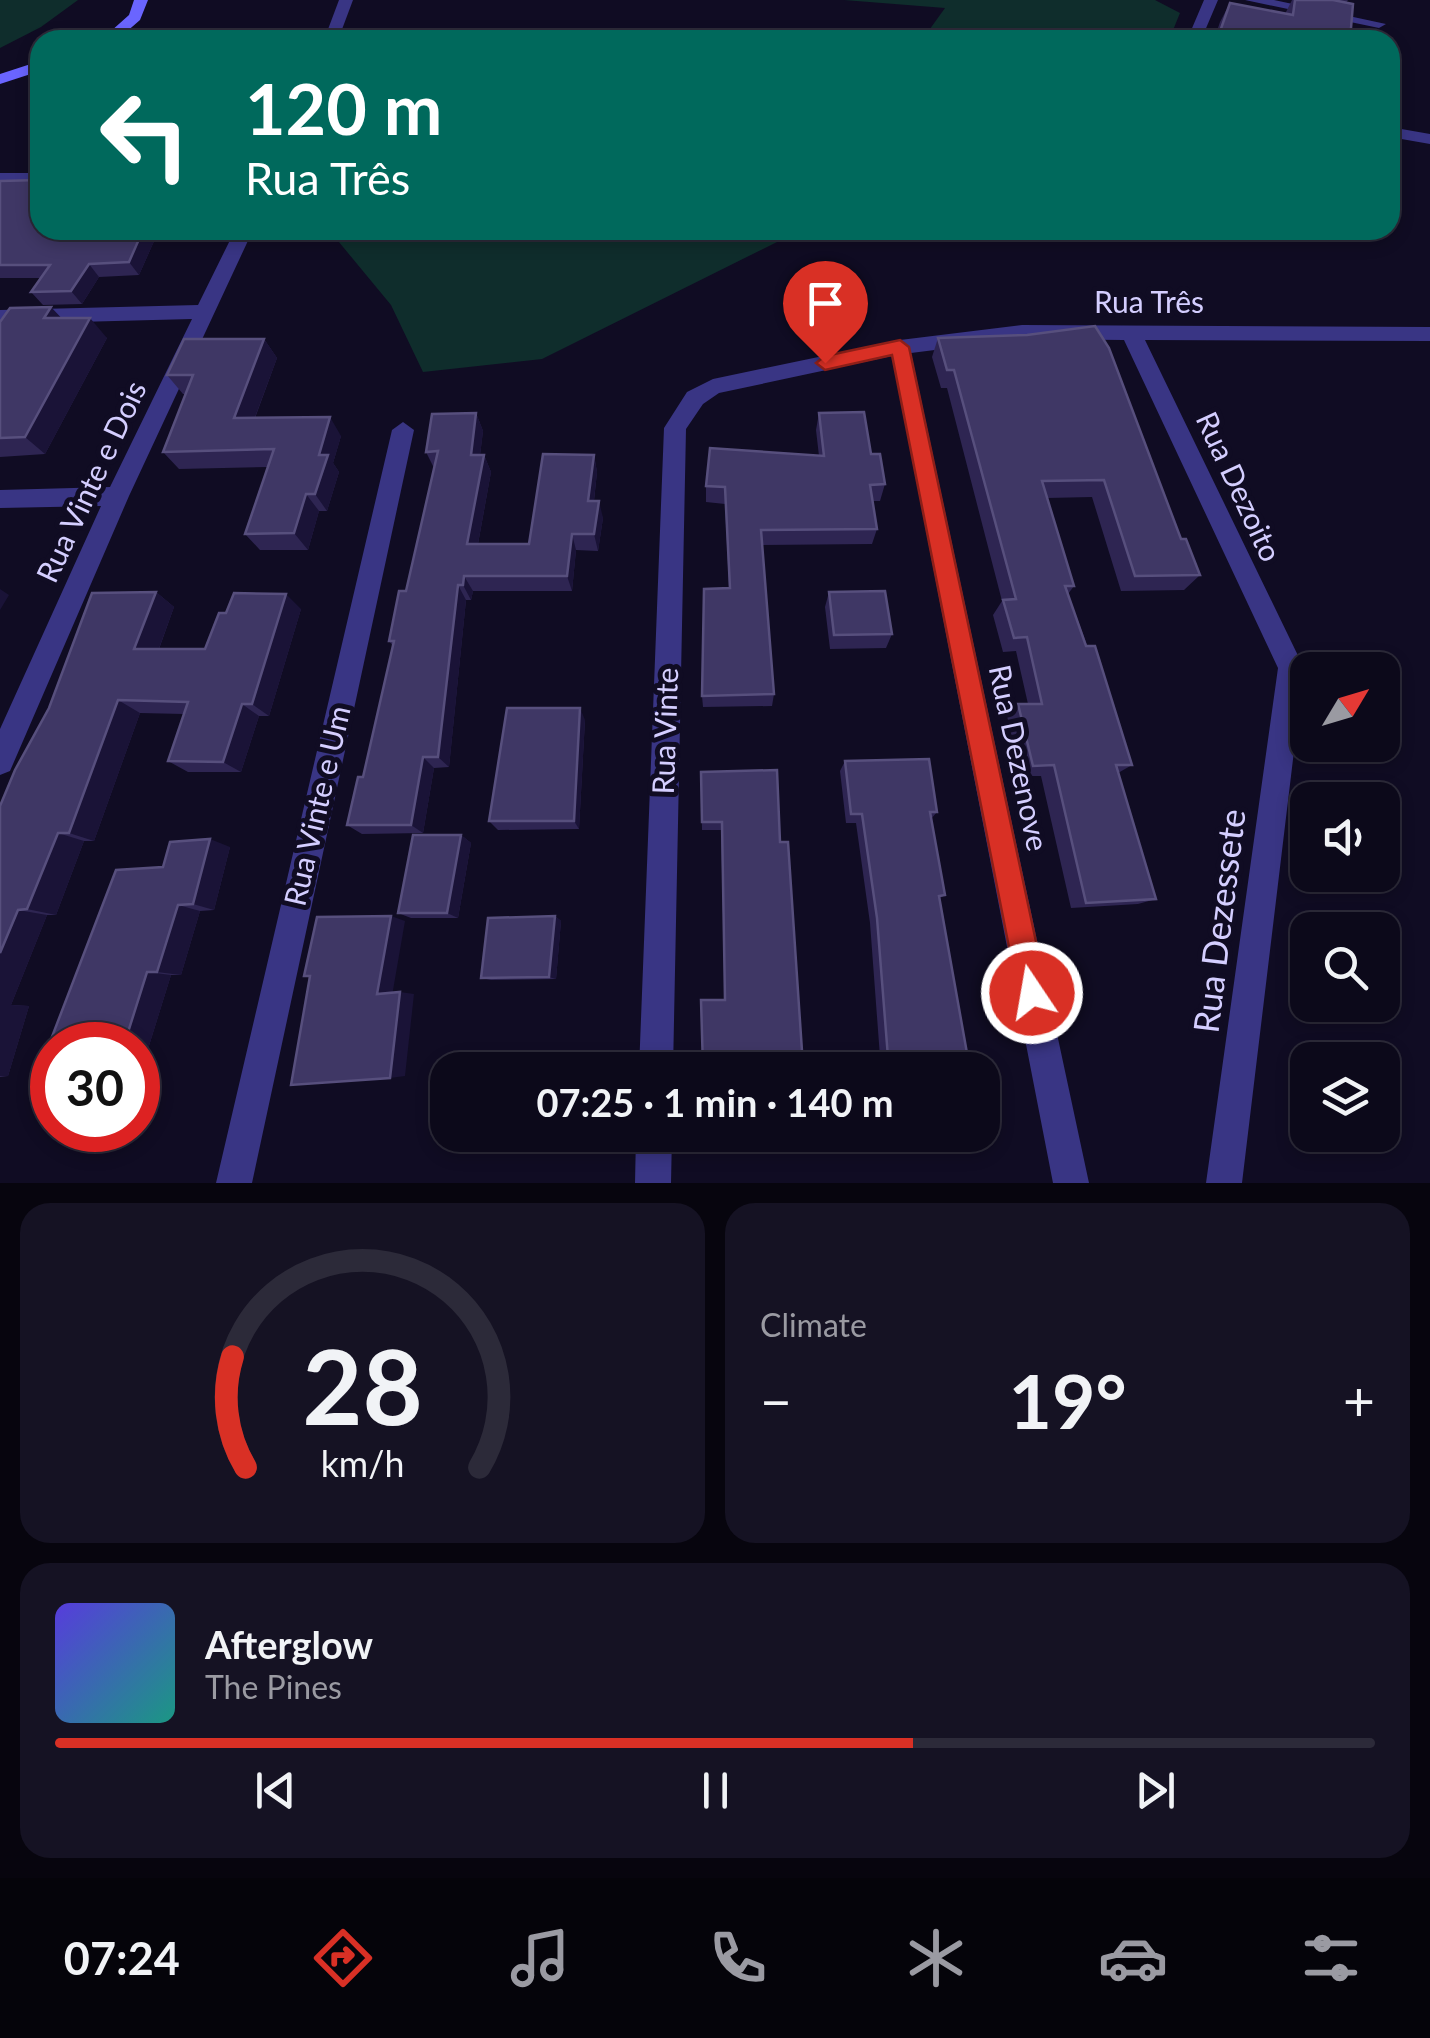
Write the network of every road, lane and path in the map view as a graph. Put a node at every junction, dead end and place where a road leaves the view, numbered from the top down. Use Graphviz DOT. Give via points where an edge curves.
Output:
graph roads {
  1 [pos="141,0"];
  2 [pos="346,0"];
  3 [pos="1211,0"];
  4 [pos="1252,0"];
  5 [pos="1379,25"];
  6 [pos="120,30"];
  7 [pos="334,30"];
  8 [pos="1198,30"];
  9 [pos="30,70"];
  10 [pos="0,79"];
  11 [pos="1400,134"];
  12 [pos="1430,139"];
  13 [pos="0,178"];
  14 [pos="30,178"];
  15 [pos="239,240"];
  16 [pos="204,312"];
  17 [pos="0,317"];
  18 [pos="1131,332"];
  19 [pos="1430,334"];
  20 [pos="900,347"];
  21 [pos="695,398"];
  22 [pos="403,430"];
  23 [pos="117,496"];
  24 [pos="0,499"];
  25 [pos="1290,668"];
  26 [pos="0,761"];
  27 [pos="657,1052"];
  28 [pos="653,1152"];
  29 [pos="234,1183"];
  30 [pos="652,1183"];
  31 [pos="1072,1183"];
  32 [pos="1224,1183"];
  1 -- 6 [label="street"];
  2 -- 7 [label="street"];
  3 -- 8 [label="street"];
  4 -- 5 [label="street"];
  9 -- 10 [label="street"];
  11 -- 12 [label="street"];
  13 -- 14 [label="street"];
  15 -- 16 [label="street, Rua Vinte e Dois"];
  16 -- 17 [label="street"];
  16 -- 23 [label="street, Rua Vinte e Dois"];
  18 -- 19 [label="street, Rua Três"];
  18 -- 20 [label="street, Rua Três" via="1022,332"];
  18 -- 25 [label="street, Rua Dezoito"];
  20 -- 21 [label="street, Rua Três" via="713,387"];
  20 -- 31 [label="street, Rua Dezenove"];
  21 -- 27 [label="street, Rua Vinte" via="675,428"];
  22 -- 29 [label="street, Rua Vinte e Um"];
  23 -- 24 [label="street"];
  23 -- 26 [label="street, Rua Vinte e Dois"];
  25 -- 32 [label="street, Rua Dezessete"];
  28 -- 30 [label="street"];
}
